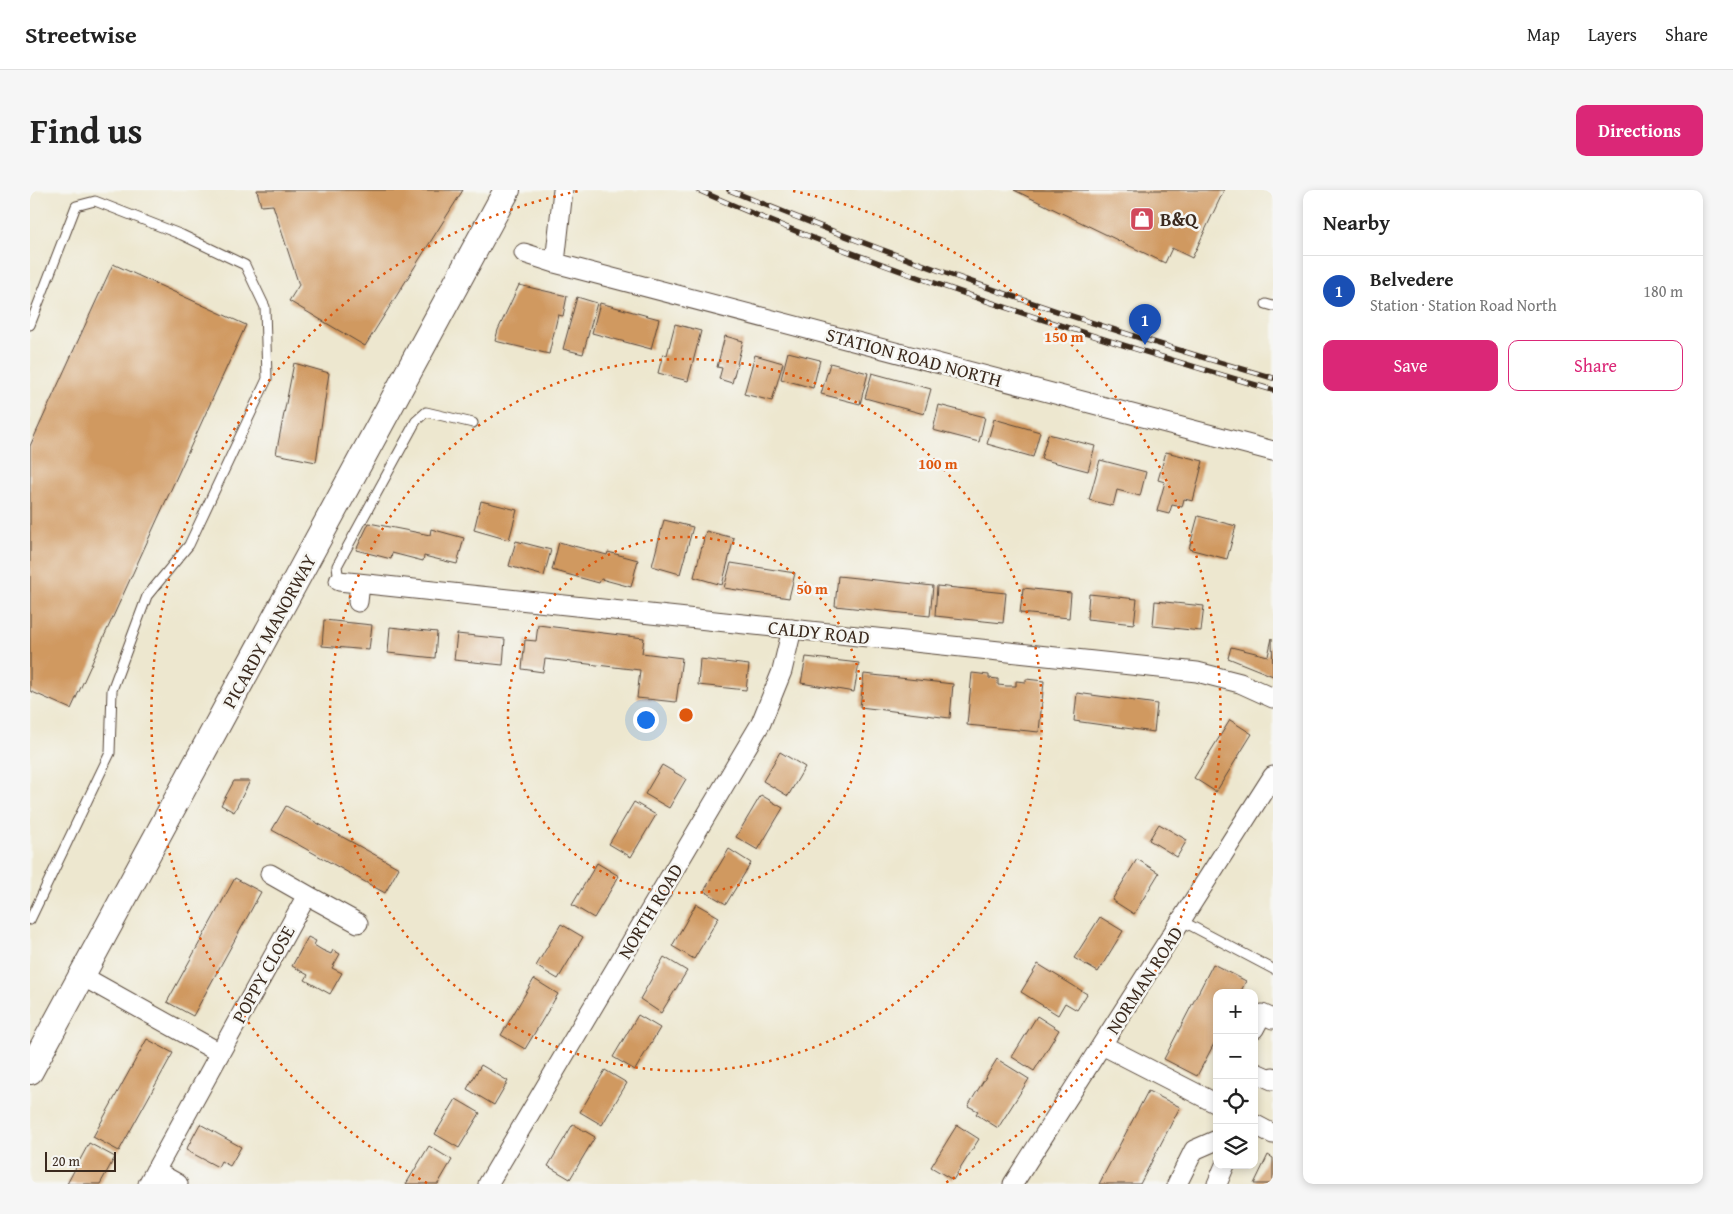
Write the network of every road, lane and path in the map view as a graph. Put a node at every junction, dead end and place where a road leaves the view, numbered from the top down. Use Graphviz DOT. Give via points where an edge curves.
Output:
graph roads {
  1 [pos="507,190"];
  2 [pos="563,190"];
  3 [pos="524,254"];
  4 [pos="555,263"];
  5 [pos="30,325"];
  6 [pos="473,423"];
  7 [pos="1273,450"];
  8 [pos="339,581"];
  9 [pos="792,629"];
  10 [pos="1273,698"];
  11 [pos="1273,776"];
  12 [pos="1266,802"];
  13 [pos="270,874"];
  14 [pos="307,895"];
  15 [pos="30,920"];
  16 [pos="1182,921"];
  17 [pos="358,924"];
  18 [pos="1273,969"];
  19 [pos="82,976"];
  20 [pos="1273,1019"];
  21 [pos="1258,1022"];
  22 [pos="1102,1046"];
  23 [pos="220,1053"];
  24 [pos="30,1071"];
  25 [pos="1213,1102"];
  26 [pos="1258,1126"];
  27 [pos="1273,1134"];
  28 [pos="1213,1142"];
  29 [pos="1223,1169"];
  30 [pos="152,1178"];
  31 [pos="178,1184"];
  32 [pos="488,1184"];
  33 [pos="1013,1184"];
  34 [pos="1177,1184"];
  35 [pos="1217,1184"];
  1 -- 19 [label="main road, PICARDY MANORWAY"];
  2 -- 4 [label="street"];
  3 -- 4 [label="street, STATION ROAD NORTH"];
  4 -- 7 [label="street, STATION ROAD NORTH"];
  5 -- 15 [label="lane" via="76,206 94,201 245,265 266,308 268,379 189,545 148,596 112,690 110,753"];
  6 -- 8 [label="lane" via="426,412 416,421 337,566"];
  8 -- 9 [label="street, CALDY ROAD" via="359,593"];
  9 -- 10 [label="street, CALDY ROAD" via="1197,672 1240,683"];
  9 -- 32 [label="street, NORTH ROAD" via="782,671 761,723"];
  11 -- 12 [label="street, NORMAN ROAD"];
  12 -- 16 [label="street, NORMAN ROAD"];
  13 -- 14 [label="street"];
  14 -- 17 [label="street"];
  14 -- 23 [label="street, POPPY CLOSE"];
  16 -- 18 [label="lane"];
  16 -- 22 [label="street, NORMAN ROAD"];
  19 -- 23 [label="street"];
  19 -- 24 [label="main road, PICARDY MANORWAY"];
  20 -- 21 [label="street" via="1262,1014"];
  22 -- 25 [label="street"];
  22 -- 33 [label="street, NORMAN ROAD"];
  23 -- 30 [label="street, POPPY CLOSE"];
  26 -- 27 [label="street"];
  28 -- 34 [label="street" via="1194,1150"];
  29 -- 35 [label="street"];
  30 -- 31 [label="street, POPPY CLOSE"];
}
